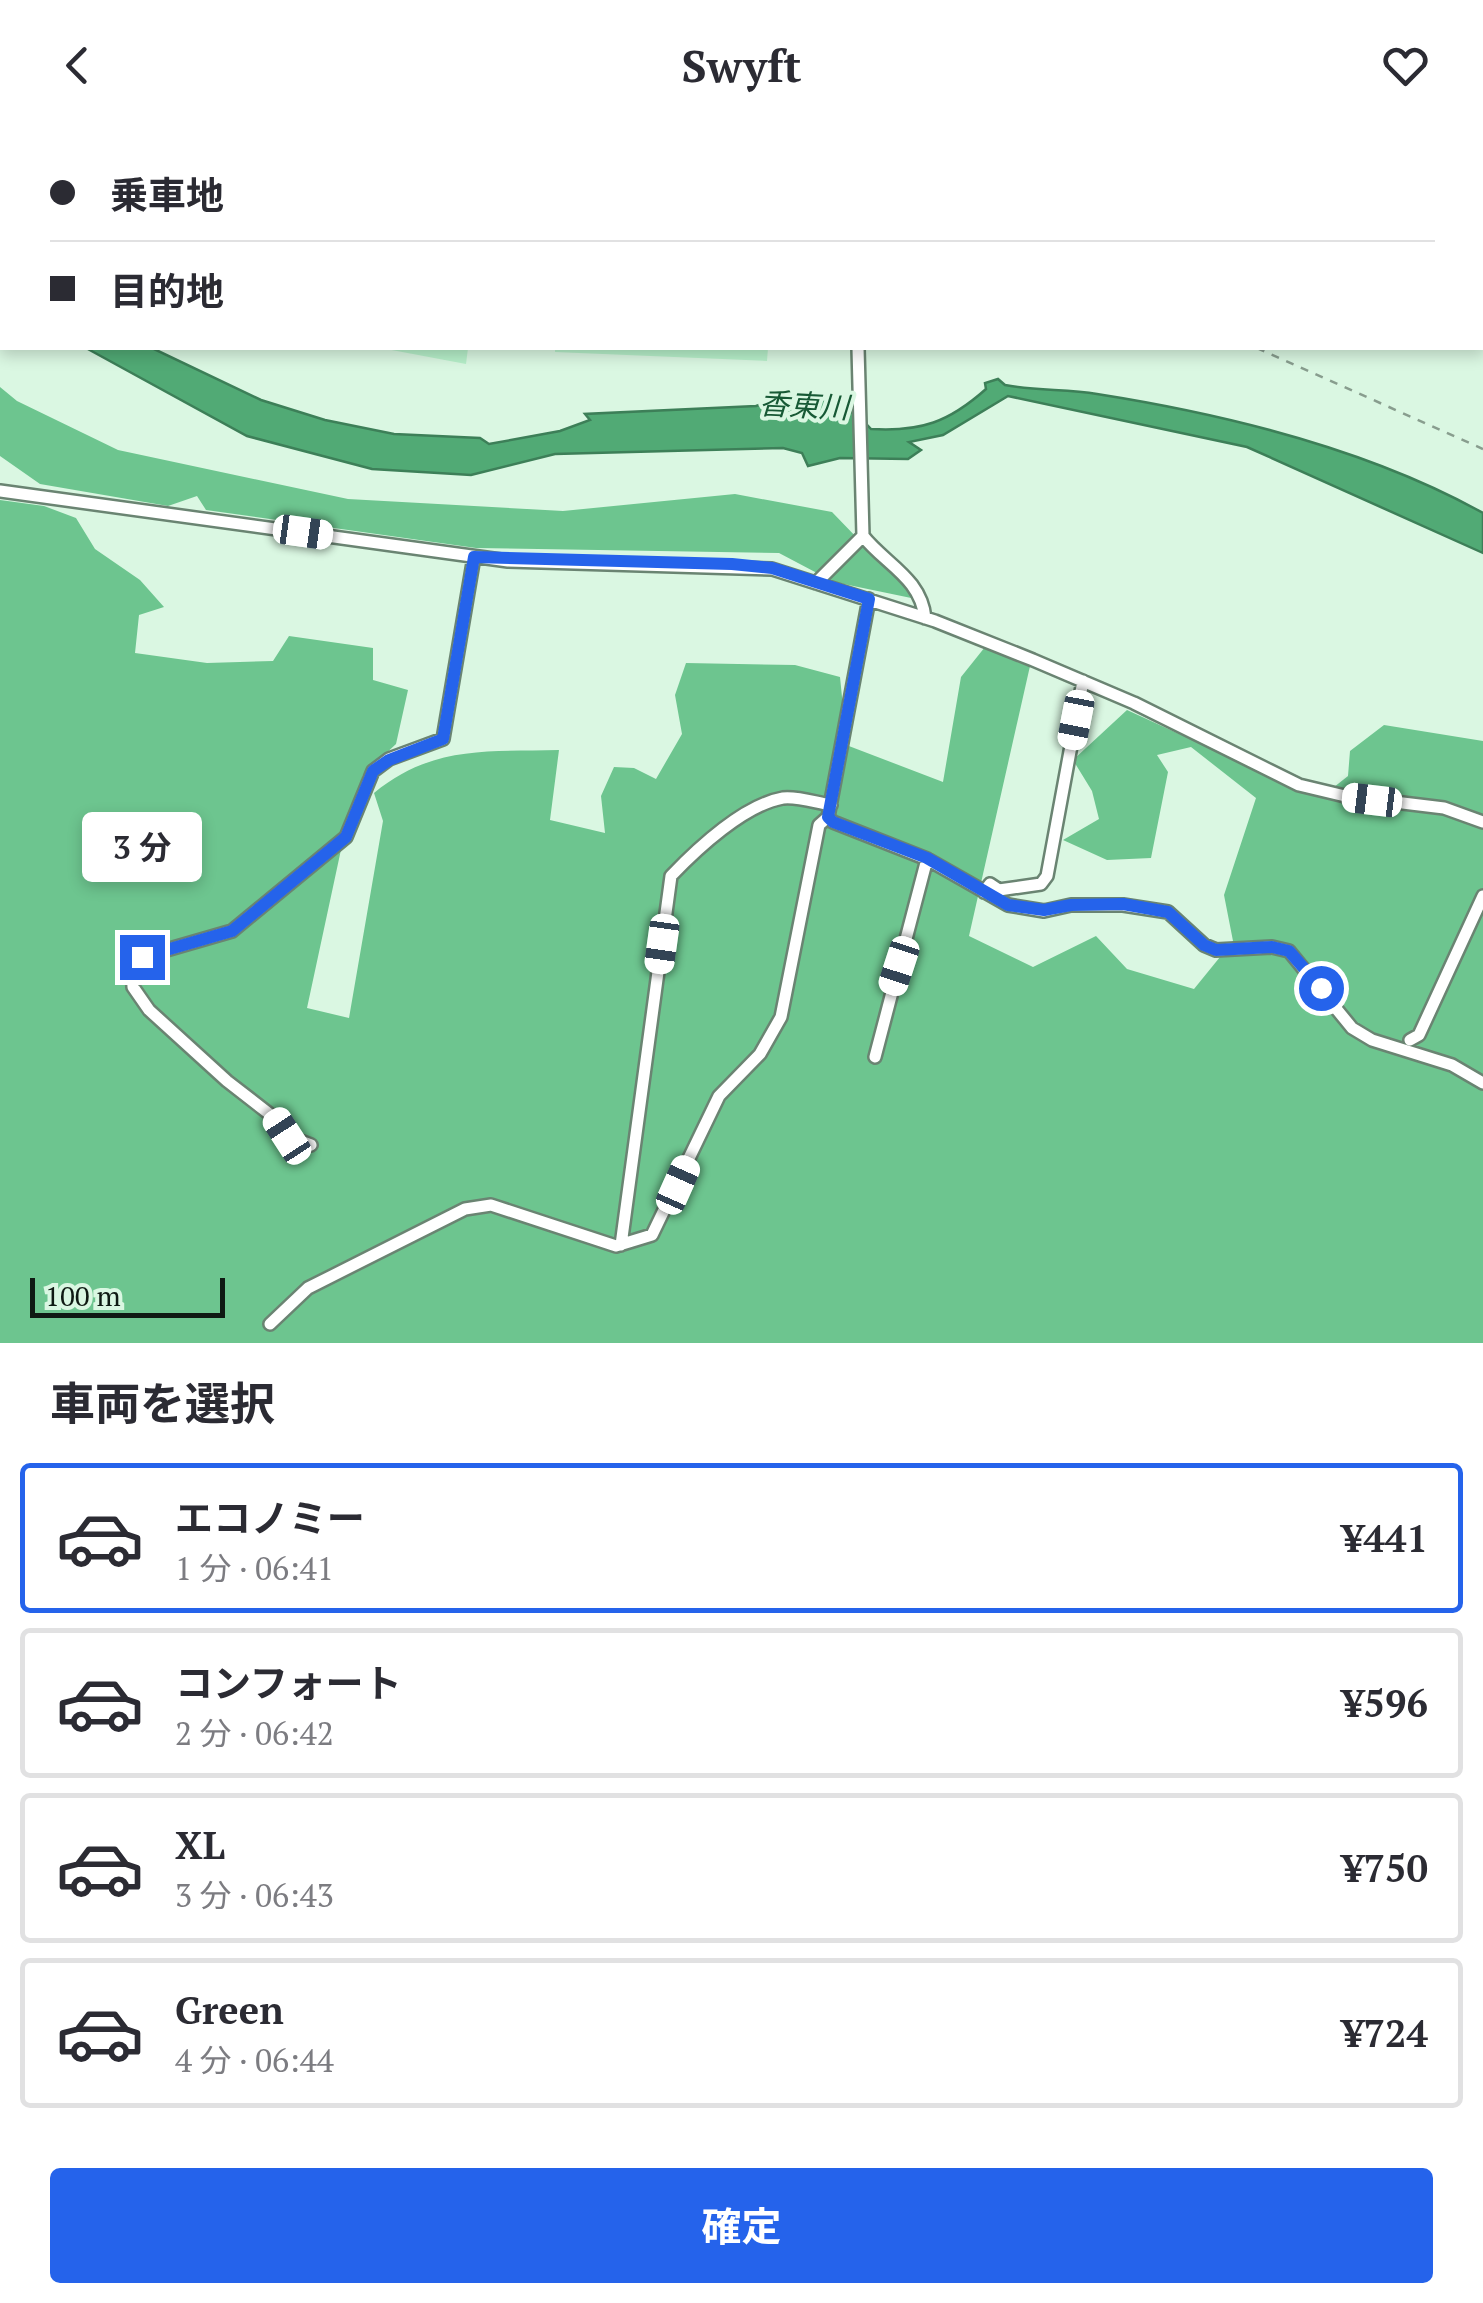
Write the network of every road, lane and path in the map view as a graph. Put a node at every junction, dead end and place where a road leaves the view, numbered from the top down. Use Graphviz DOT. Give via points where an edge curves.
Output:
graph roads {
  1 [pos="858,350"];
  2 [pos="1261,350"];
  3 [pos="1483,449"];
  4 [pos="0,491"];
  5 [pos="862,536"];
  6 [pos="474,557"];
  7 [pos="816,582"];
  8 [pos="869,599"];
  9 [pos="925,618"];
  10 [pos="1083,681"];
  11 [pos="830,811"];
  12 [pos="1483,822"];
  13 [pos="927,858"];
  14 [pos="984,892"];
  15 [pos="1483,896"];
  16 [pos="1410,1040"];
  17 [pos="875,1057"];
  18 [pos="1483,1082"];
  19 [pos="311,1146"];
  20 [pos="622,1244"];
  21 [pos="270,1324"];
  1 -- 5 [label="street"];
  2 -- 3 [label="path"];
  4 -- 6 [label="street"];
  5 -- 7 [label="street"];
  5 -- 9 [label="street" via="909,579"];
  6 -- 7 [label="street" via="732,564"];
  6 -- 19 [label="street" via="443,739 373,771 346,837 232,931 142,957 132,967 132,987 150,1010 276,1119 287,1136"];
  7 -- 8 [label="street"];
  8 -- 9 [label="street"];
  8 -- 11 [label="street"];
  9 -- 10 [label="street"];
  10 -- 12 [label="street" via="1300,785 1444,808"];
  10 -- 14 [label="street" via="1047,876 1041,884 999,890 990,884"];
  11 -- 13 [label="street"];
  11 -- 20 [label="street" via="819,825 781,1017 760,1054 719,1096 652,1235"];
  11 -- 20 [label="street" via="784,798 762,806 703,842 671,876"];
  13 -- 14 [label="street"];
  13 -- 17 [label="street"];
  14 -- 18 [label="street" via="1028,910 1123,904 1168,912 1216,950 1289,951 1352,1028"];
  15 -- 16 [label="street"];
  20 -- 21 [label="street" via="491,1205 465,1209 308,1288"];
}
